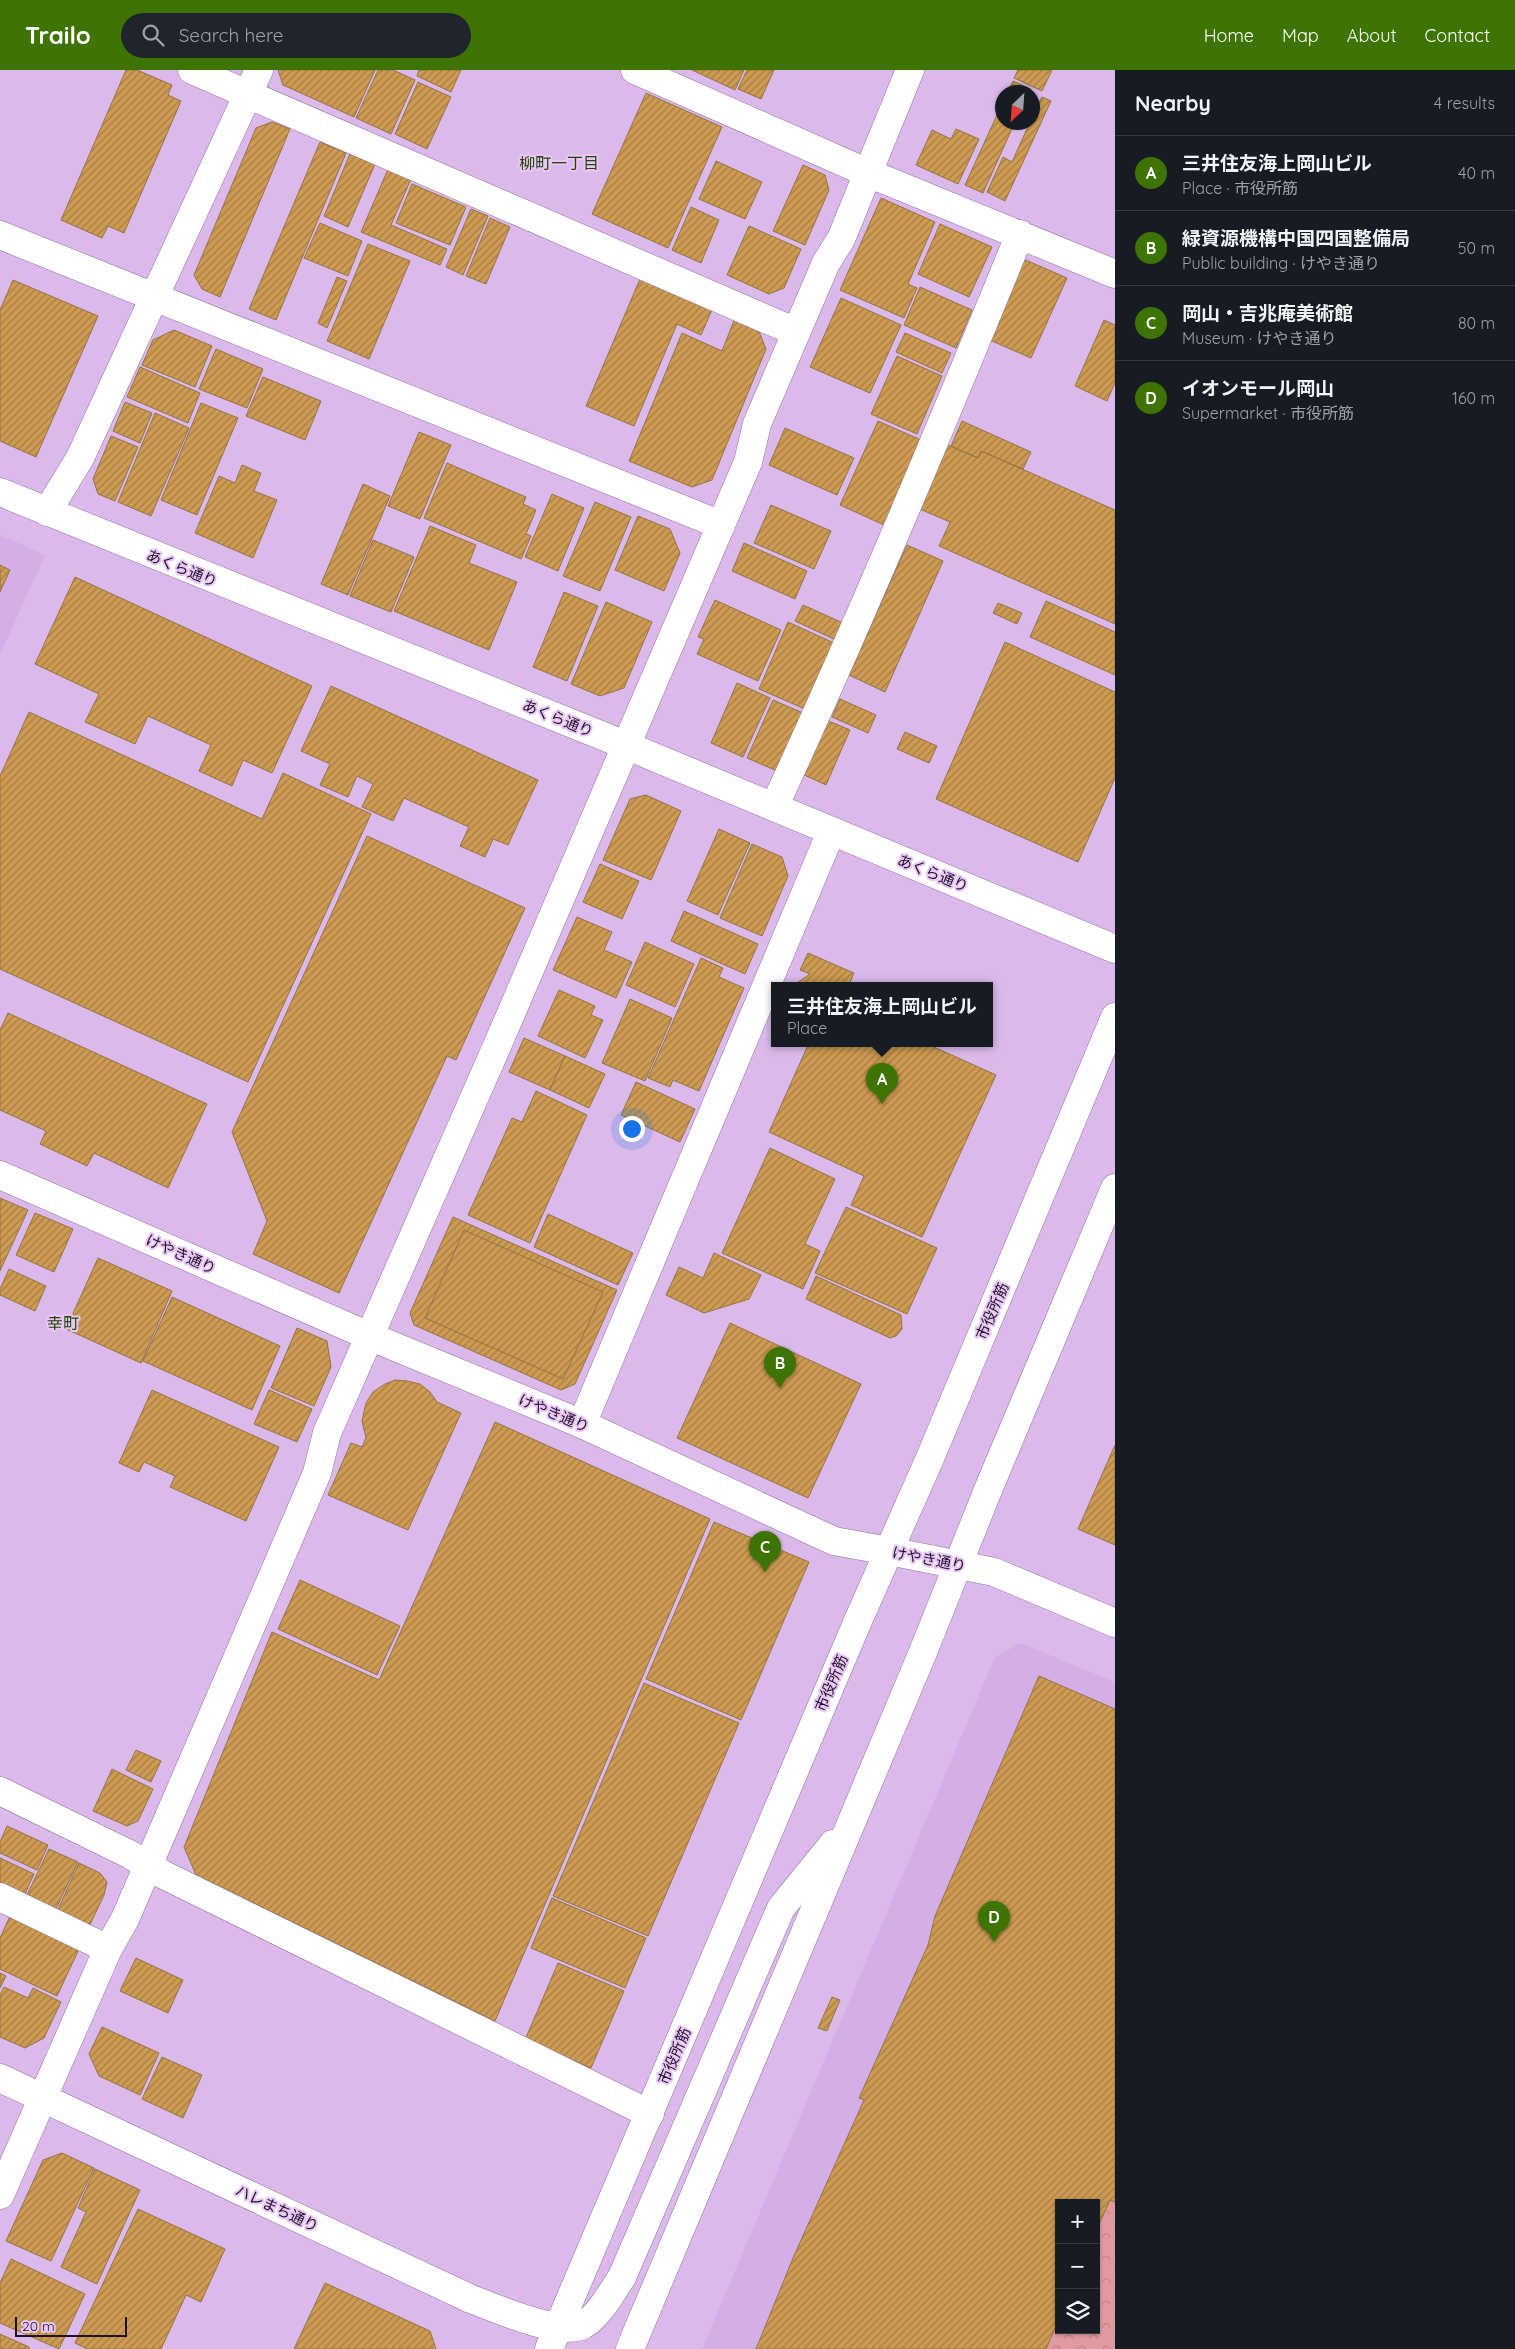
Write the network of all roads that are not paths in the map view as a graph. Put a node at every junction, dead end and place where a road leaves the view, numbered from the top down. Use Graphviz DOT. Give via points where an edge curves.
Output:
graph roads {
  1 [pos="192,70"];
  2 [pos="259,70"];
  3 [pos="636,70"];
  4 [pos="910,70"];
  5 [pos="248,94"];
  6 [pos="868,173"];
  7 [pos="1020,234"];
  8 [pos="0,235"];
  9 [pos="1115,274"];
  10 [pos="153,298"];
  11 [pos="796,332"];
  12 [pos="0,492"];
  13 [pos="47,512"];
  14 [pos="721,525"];
  15 [pos="625,745"];
  16 [pos="774,807"];
  17 [pos="831,832"];
  18 [pos="1115,949"];
  19 [pos="1115,1017"];
  20 [pos="0,1175"];
  21 [pos="1115,1188"];
  22 [pos="368,1336"];
  23 [pos="582,1424"];
  24 [pos="889,1551"];
  25 [pos="958,1565"];
  26 [pos="1115,1623"];
  27 [pos="0,1791"];
  28 [pos="853,1818"];
  29 [pos="148,1866"];
  30 [pos="0,1897"];
  31 [pos="108,1949"];
  32 [pos="0,2078"];
  33 [pos="44,2100"];
  34 [pos="650,2114"];
  35 [pos="0,2195"];
  36 [pos="646,2310"];
  37 [pos="553,2338"];
  38 [pos="630,2349"];
  39 [pos="646,2349"];
  1 -- 5 [label="street"];
  2 -- 5 [label="street"];
  3 -- 6 [label="street"];
  4 -- 6 [label="street"];
  5 -- 10 [label="street"];
  5 -- 11 [label="street"];
  6 -- 7 [label="street"];
  6 -- 11 [label="street" via="841,239 826,263"];
  7 -- 9 [label="street"];
  7 -- 16 [label="street" via="956,390"];
  8 -- 10 [label="street"];
  10 -- 13 [label="street" via="80,458"];
  10 -- 14 [label="street"];
  11 -- 14 [label="street" via="757,424 748,462"];
  12 -- 13 [label="street, あくら通り"];
  13 -- 15 [label="street, あくら通り"];
  14 -- 15 [label="street"];
  15 -- 16 [label="street, あくら通り"];
  15 -- 22 [label="street" via="497,1046"];
  16 -- 17 [label="street, あくら通り"];
  17 -- 18 [label="street, あくら通り"];
  17 -- 23 [label="street"];
  19 -- 24 [label="street, 市役所筋"];
  20 -- 22 [label="street, けやき通り"];
  21 -- 25 [label="street"];
  22 -- 23 [label="street, けやき通り"];
  22 -- 29 [label="street" via="327,1433 317,1474"];
  23 -- 24 [label="street, けやき通り" via="834,1541"];
  24 -- 25 [label="street, けやき通り"];
  24 -- 34 [label="street, 市役所筋"];
  25 -- 26 [label="street, けやき通り" via="994,1572"];
  25 -- 28 [label="street"];
  27 -- 29 [label="street" via="131,1854"];
  28 -- 36 [label="street"];
  28 -- 37 [label="street" via="781,1908 622,2277 602,2307 582,2325"];
  29 -- 31 [label="street"];
  29 -- 34 [label="street"];
  30 -- 31 [label="street"];
  31 -- 33 [label="street"];
  32 -- 33 [label="street, ハレまち通り"];
  33 -- 35 [label="street"];
  33 -- 37 [label="street, ハレまち通り" via="471,2299 517,2317"];
  34 -- 37 [label="street, 市役所筋"];
  36 -- 38 [label="street"];
  36 -- 39 [label="street"];
}
